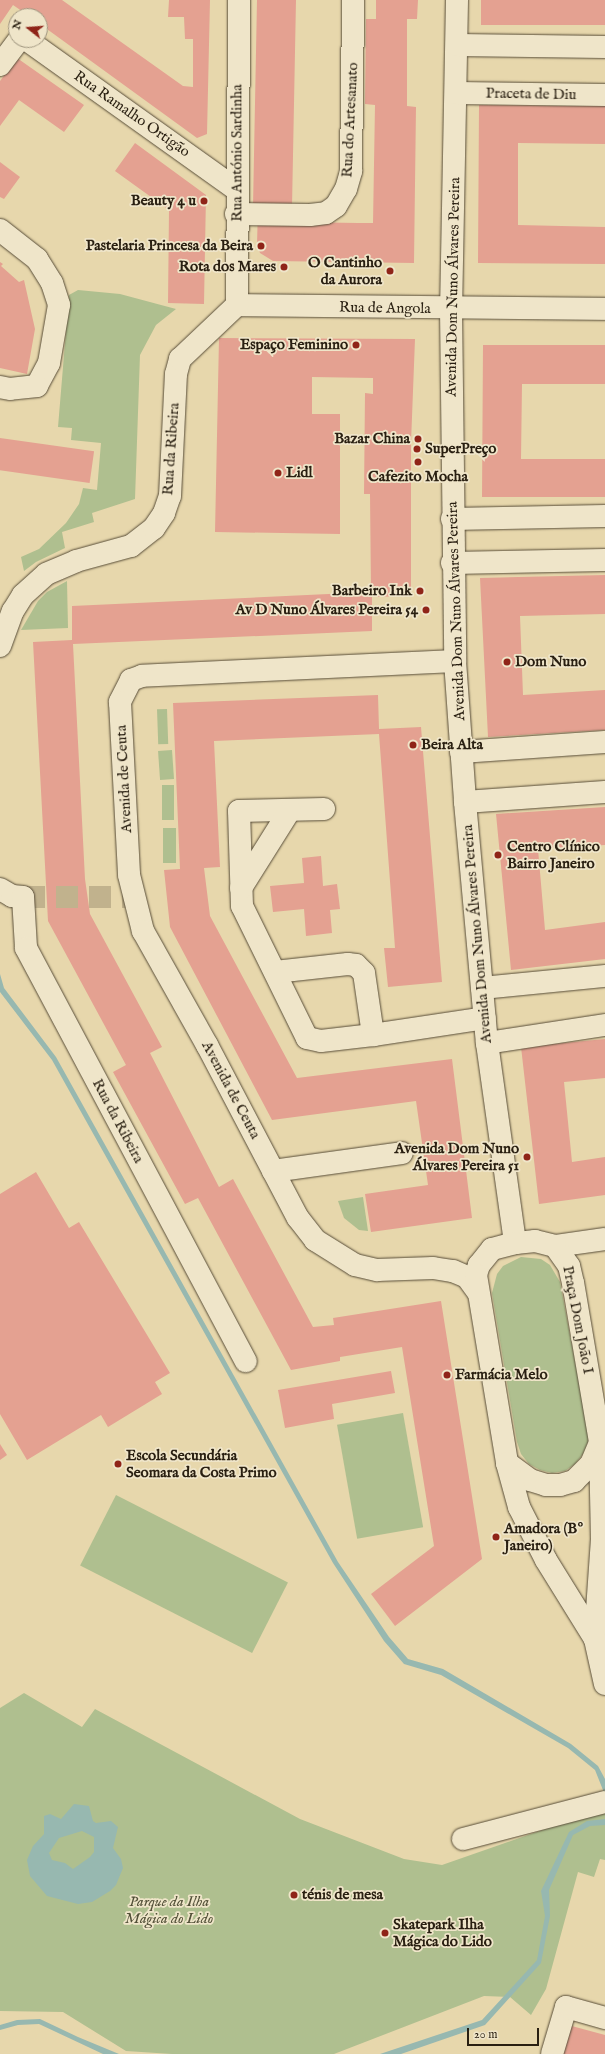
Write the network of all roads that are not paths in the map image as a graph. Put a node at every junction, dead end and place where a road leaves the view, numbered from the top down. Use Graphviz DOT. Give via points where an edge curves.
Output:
graph roads {
  1 [pos="239,0"];
  2 [pos="353,0"];
  3 [pos="457,0"];
  4 [pos="457,45"];
  5 [pos="605,46"];
  6 [pos="13,48"];
  7 [pos="38,48"];
  8 [pos="0,65"];
  9 [pos="456,93"];
  10 [pos="605,95"];
  11 [pos="236,189"];
  12 [pos="236,214"];
  13 [pos="0,230"];
  14 [pos="237,305"];
  15 [pos="451,309"];
  16 [pos="605,309"];
  17 [pos="0,387"];
  18 [pos="605,516"];
  19 [pos="452,519"];
  20 [pos="605,560"];
  21 [pos="452,563"];
  22 [pos="0,646"];
  23 [pos="455,661"];
  24 [pos="605,742"];
  25 [pos="461,752"];
  26 [pos="605,792"];
  27 [pos="465,802"];
  28 [pos="324,809"];
  29 [pos="290,810"];
  30 [pos="241,888"];
  31 [pos="0,890"];
  32 [pos="275,972"];
  33 [pos="605,976"];
  34 [pos="482,988"];
  35 [pos="485,1018"];
  36 [pos="605,1025"];
  37 [pos="373,1035"];
  38 [pos="487,1042"];
  39 [pos="402,1153"];
  40 [pos="273,1171"];
  41 [pos="605,1239"];
  42 [pos="515,1243"];
  43 [pos="555,1246"];
  44 [pos="477,1291"];
  45 [pos="246,1360"];
  46 [pos="600,1442"];
  47 [pos="507,1463"];
  48 [pos="595,1639"];
  49 [pos="605,1684"];
  50 [pos="605,1802"];
  51 [pos="463,1839"];
  52 [pos="605,2018"];
  53 [pos="552,2054"];
  1 -- 11 [label="street, Rua António Sardinha"];
  2 -- 12 [label="street, Rua do Artesanato" via="351,171 346,189 336,206 326,213"];
  3 -- 4 [label="street, Avenida Dom Nuno Álvares Pereira"];
  4 -- 5 [label="street"];
  4 -- 9 [label="street, Avenida Dom Nuno Álvares Pereira"];
  6 -- 8 [label="street"];
  7 -- 11 [label="street, Rua Ramalho Ortigão"];
  9 -- 10 [label="street, Praceta de Diu"];
  9 -- 15 [label="street, Avenida Dom Nuno Álvares Pereira"];
  11 -- 12 [label="street, Rua António Sardinha"];
  12 -- 14 [label="street, Rua António Sardinha"];
  13 -- 17 [label="street" via="37,259 52,283 59,305 49,363 37,386 10,389"];
  14 -- 15 [label="street, Rua de Angola"];
  14 -- 22 [label="street, Rua da Ribeira" via="180,359 176,374 170,496 164,513 144,538 130,546 76,561 46,574 23,595 13,611"];
  15 -- 16 [label="street, Rua de Angola"];
  15 -- 19 [label="street, Avenida Dom Nuno Álvares Pereira"];
  18 -- 19 [label="street"];
  19 -- 21 [label="street, Avenida Dom Nuno Álvares Pereira"];
  20 -- 21 [label="street"];
  21 -- 23 [label="street, Avenida Dom Nuno Álvares Pereira"];
  23 -- 25 [label="street, Avenida Dom Nuno Álvares Pereira"];
  23 -- 40 [label="street, Avenida de Ceuta" via="142,676 131,680 120,702 129,875 143,931"];
  24 -- 25 [label="street"];
  25 -- 27 [label="street, Avenida Dom Nuno Álvares Pereira"];
  26 -- 27 [label="street"];
  27 -- 34 [label="street, Avenida Dom Nuno Álvares Pereira"];
  28 -- 29 [label="street"];
  29 -- 30 [label="street"];
  29 -- 30 [label="street" via="239,811"];
  30 -- 32 [label="street" via="242,906"];
  31 -- 45 [label="street, Rua da Ribeira" via="12,896 23,897 26,948"];
  32 -- 37 [label="street" via="307,1038 321,1041"];
  32 -- 37 [label="street" via="356,965 364,973"];
  33 -- 34 [label="street"];
  34 -- 35 [label="street, Avenida Dom Nuno Álvares Pereira"];
  35 -- 37 [label="street"];
  35 -- 38 [label="street, Avenida Dom Nuno Álvares Pereira"];
  36 -- 38 [label="street"];
  38 -- 42 [label="street, Avenida Dom Nuno Álvares Pereira"];
  39 -- 40 [label="street"];
  40 -- 44 [label="street, Avenida de Ceuta" via="298,1218 315,1240 334,1254 355,1265 377,1270 433,1268 453,1271 467,1277"];
  41 -- 43 [label="street"];
  42 -- 43 [label="street, Praça Dom João I" via="535,1241"];
  42 -- 44 [label="street, Praça Dom João I" via="492,1249 485,1256 476,1275"];
  43 -- 46 [label="street, Praça Dom João I" via="569,1266 573,1283"];
  44 -- 47 [label="street, Praça Dom João I"];
  46 -- 47 [label="street" via="591,1464 574,1481 560,1485 546,1485 530,1480"];
  46 -- 48 [label="street, Praça Dom João I" via="602,1540"];
  47 -- 48 [label="street, Praça Dom João I" via="519,1507 546,1560"];
  48 -- 49 [label="street"];
  50 -- 51 [label="street"];
  52 -- 53 [label="street" via="566,2007"];
}
